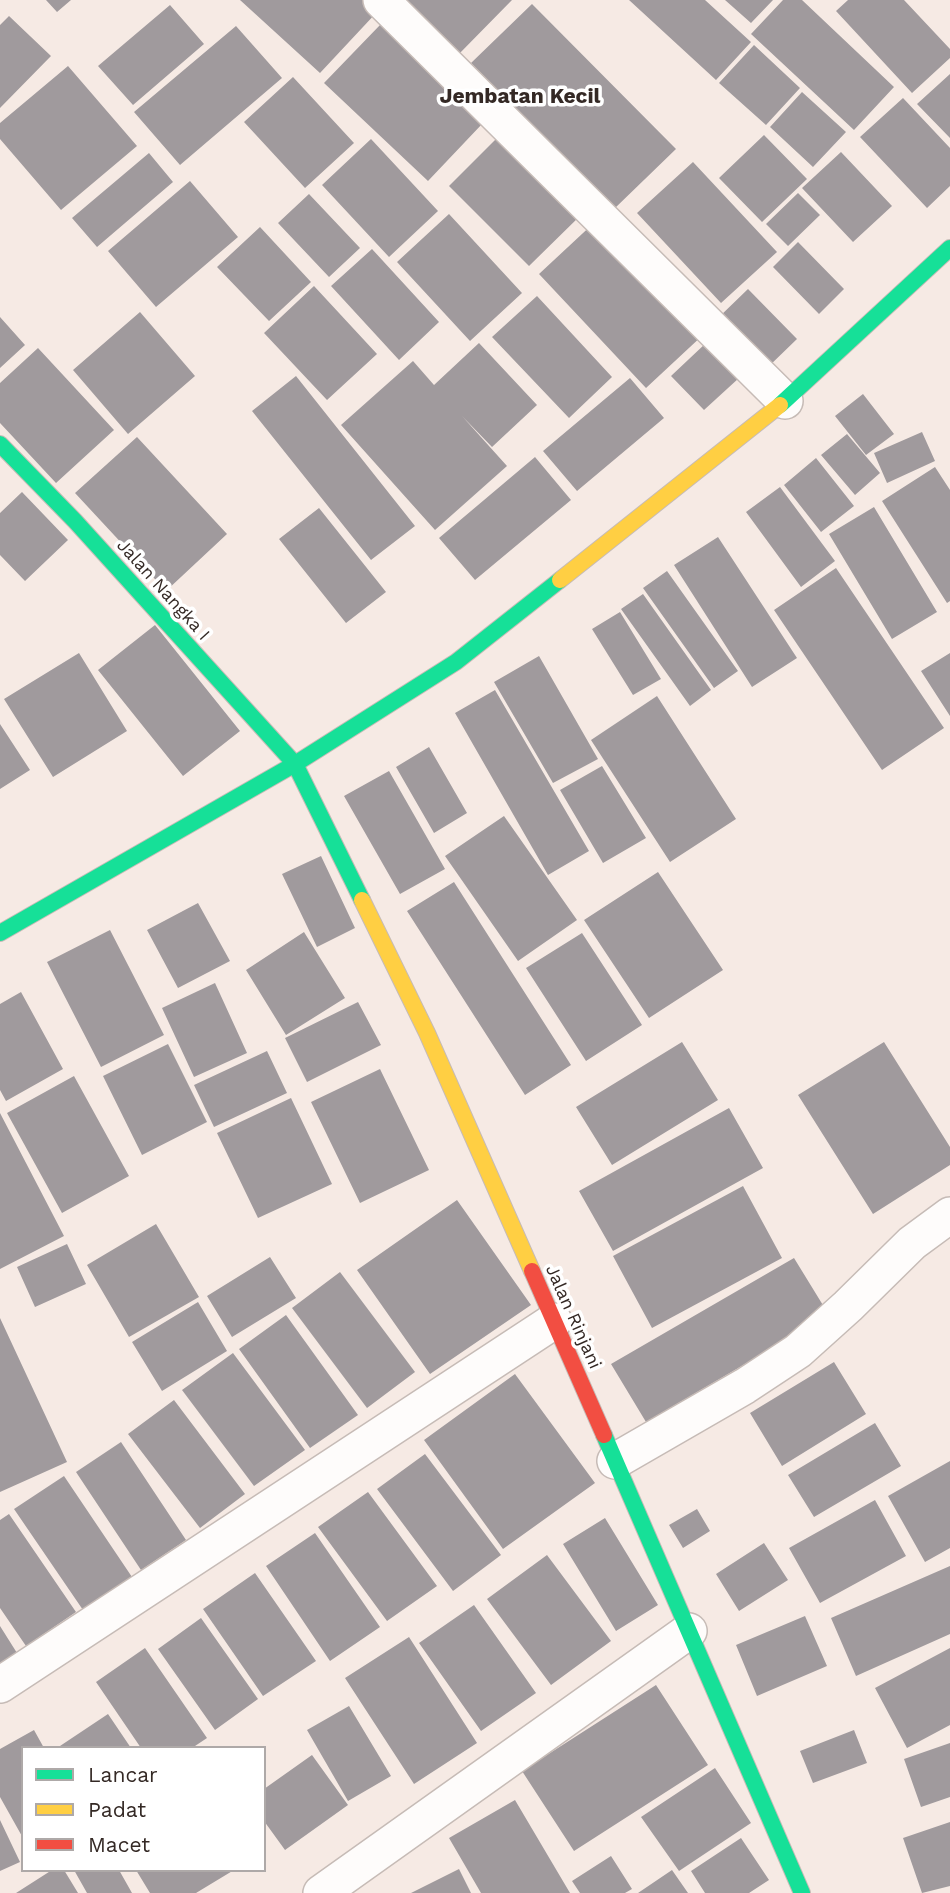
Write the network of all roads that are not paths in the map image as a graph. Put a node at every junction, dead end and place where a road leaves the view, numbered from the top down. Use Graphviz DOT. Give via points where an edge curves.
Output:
graph roads {
  1 [pos="381,0"];
  2 [pos="950,248"];
  3 [pos="785,401"];
  4 [pos="0,444"];
  5 [pos="295,764"];
  6 [pos="0,933"];
  7 [pos="950,1215"];
  8 [pos="554,1321"];
  9 [pos="615,1461"];
  10 [pos="689,1631"];
  11 [pos="0,1685"];
  12 [pos="321,1893"];
  13 [pos="802,1893"];
  1 -- 3 [label="street"];
  2 -- 3 [label="street"];
  3 -- 5 [label="street" via="456,662"];
  4 -- 5 [label="street, Jalan Nangka I"];
  5 -- 6 [label="street"];
  5 -- 8 [label="street, Jalan Rinjani" via="427,1033"];
  7 -- 9 [label="street" via="912,1243 798,1351"];
  8 -- 9 [label="street, Jalan Rinjani"];
  8 -- 11 [label="street"];
  9 -- 10 [label="street, Jalan Rinjani"];
  10 -- 12 [label="street"];
  10 -- 13 [label="street, Jalan Rinjani"];
}
